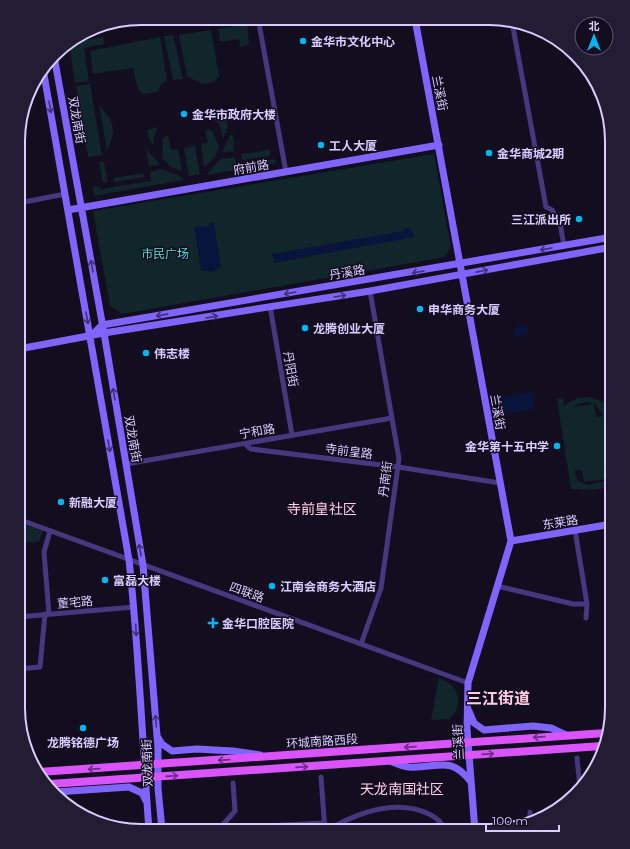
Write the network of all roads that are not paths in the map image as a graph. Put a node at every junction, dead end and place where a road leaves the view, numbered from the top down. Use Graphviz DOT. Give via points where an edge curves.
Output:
graph roads {
  1 [pos="259,25"];
  2 [pos="416,25"];
  3 [pos="513,28"];
  4 [pos="55,64"];
  5 [pos="45,78"];
  6 [pos="439,146"];
  7 [pos="286,172"];
  8 [pos="65,194"];
  9 [pos="25,202"];
  10 [pos="81,207"];
  11 [pos="68,210"];
  12 [pos="605,238"];
  13 [pos="564,246"];
  14 [pos="605,248"];
  15 [pos="460,264"];
  16 [pos="462,275"];
  17 [pos="370,291"];
  18 [pos="270,306"];
  19 [pos="102,325"];
  20 [pos="104,333"];
  21 [pos="90,336"];
  22 [pos="25,348"];
  23 [pos="392,418"];
  24 [pos="292,435"];
  25 [pos="245,444"];
  26 [pos="126,464"];
  27 [pos="398,467"];
  28 [pos="500,483"];
  29 [pos="25,522"];
  30 [pos="605,525"];
  31 [pos="575,530"];
  32 [pos="50,531"];
  33 [pos="511,541"];
  34 [pos="129,560"];
  35 [pos="143,565"];
  36 [pos="497,586"];
  37 [pos="587,604"];
  38 [pos="134,607"];
  39 [pos="47,614"];
  40 [pos="25,616"];
  41 [pos="586,618"];
  42 [pos="361,644"];
  43 [pos="25,668"];
  44 [pos="468,682"];
  45 [pos="468,708"];
  46 [pos="602,733"];
  47 [pos="566,735"];
  48 [pos="157,736"];
  49 [pos="468,742"];
  50 [pos="598,746"];
  51 [pos="469,756"];
  52 [pos="274,757"];
  53 [pos="577,758"];
  54 [pos="390,761"];
  55 [pos="144,765"];
  56 [pos="158,765"];
  57 [pos="45,772"];
  58 [pos="158,777"];
  59 [pos="321,777"];
  60 [pos="145,778"];
  61 [pos="579,780"];
  62 [pos="233,783"];
  63 [pos="472,783"];
  64 [pos="54,784"];
  65 [pos="62,792"];
  66 [pos="147,804"];
  67 [pos="530,812"];
  68 [pos="530,816"];
  69 [pos="325,823"];
  70 [pos="149,824"];
  71 [pos="162,824"];
  72 [pos="223,824"];
  73 [pos="307,824"];
  74 [pos="338,824"];
  75 [pos="441,824"];
  76 [pos="475,824"];
  1 -- 7 [label="street"];
  2 -- 6 [label="main road, 兰溪街"];
  3 -- 13 [label="street" via="546,208 552,210 560,223"];
  4 -- 10 [label="main road, 双龙南街"];
  5 -- 8 [label="main road, 双龙南街, one-way"];
  6 -- 7 [label="main road, 府前路"];
  6 -- 15 [label="main road, 兰溪街"];
  7 -- 10 [label="main road, 府前路"];
  8 -- 9 [label="street"];
  8 -- 11 [label="main road, 双龙南街"];
  10 -- 11 [label="main road, 府前路"];
  19 -- 10 [label="main road, 双龙南街, one-way"];
  11 -- 21 [label="main road, 双龙南街, one-way"];
  12 -- 13 [label="main road, 丹溪路"];
  13 -- 15 [label="main road, 丹溪路, one-way"];
  16 -- 14 [label="main road, 丹溪路, one-way"];
  15 -- 16 [label="main road, 兰溪街"];
  15 -- 19 [label="main road, 丹溪路, one-way"];
  16 -- 17 [label="main road, 丹溪路"];
  16 -- 28 [label="main road, 兰溪街"];
  18 -- 17 [label="main road, 丹溪路, one-way"];
  17 -- 23 [label="street, 丹南街"];
  20 -- 18 [label="main road, 丹溪路, one-way"];
  18 -- 24 [label="street, 丹阳街"];
  19 -- 20 [label="main road, 双龙南街"];
  19 -- 21 [label="main road"];
  20 -- 21 [label="main road, 丹溪路"];
  26 -- 20 [label="main road, 双龙南街, one-way"];
  21 -- 22 [label="main road, 丹溪路"];
  21 -- 34 [label="main road, 双龙南街, one-way"];
  23 -- 24 [label="street, 宁和路"];
  23 -- 27 [label="street, 丹南街"];
  24 -- 25 [label="street, 宁和路"];
  25 -- 26 [label="street, 宁和路"];
  25 -- 27 [label="street, 寺前皇路" via="251,449"];
  35 -- 26 [label="main road, 双龙南街, one-way"];
  27 -- 28 [label="street, 寺前皇路"];
  27 -- 42 [label="street, 丹南街" via="381,588"];
  28 -- 33 [label="main road, 兰溪街"];
  29 -- 32 [label="street, 四联路"];
  30 -- 31 [label="main road, 东莱路"];
  31 -- 33 [label="main road, 东莱路"];
  31 -- 37 [label="street"];
  32 -- 34 [label="street, 四联路"];
  32 -- 39 [label="street" via="44,552"];
  33 -- 36 [label="main road, 兰溪街"];
  34 -- 35 [label="street, 四联路"];
  34 -- 38 [label="main road, 双龙南街"];
  35 -- 42 [label="street, 四联路"];
  48 -- 35 [label="main road, 双龙南街, one-way"];
  36 -- 37 [label="street" via="573,604"];
  36 -- 44 [label="main road, 兰溪街"];
  37 -- 41 [label="street"];
  38 -- 39 [label="street, 董宅路"];
  38 -- 55 [label="main road, 双龙南街, one-way"];
  39 -- 40 [label="street, 董宅路"];
  39 -- 43 [label="street" via="40,667"];
  42 -- 44 [label="street, 四联路"];
  44 -- 45 [label="main road, 兰溪街"];
  45 -- 47 [label="main road" via="474,723 484,730 533,726 551,728"];
  45 -- 49 [label="main road, 兰溪街"];
  46 -- 47 [label="main road, 环城南路西段"];
  47 -- 49 [label="main road, 环城南路西段, one-way"];
  48 -- 52 [label="main road" via="162,744 172,751 233,751"];
  48 -- 56 [label="main road, 双龙南街"];
  49 -- 51 [label="main road, 兰溪街"];
  49 -- 52 [label="main road, 环城南路西段, one-way"];
  51 -- 50 [label="main road, 环城南路西段, one-way"];
  51 -- 54 [label="main road, 环城南路西段"];
  51 -- 63 [label="main road, 兰溪街"];
  52 -- 56 [label="main road, 环城南路西段, one-way"];
  53 -- 61 [label="street"];
  58 -- 54 [label="main road, 环城南路西段, one-way"];
  54 -- 63 [label="main road" via="407,767 450,764 462,770"];
  55 -- 56 [label="main road, 环城南路西段"];
  55 -- 57 [label="main road, 环城南路西段, one-way"];
  55 -- 60 [label="main road, 双龙南街"];
  56 -- 58 [label="main road, 双龙南街"];
  58 -- 60 [label="main road, 环城南路西段"];
  58 -- 71 [label="main road, 双龙南街"];
  59 -- 69 [label="street"];
  60 -- 64 [label="main road, 环城南路西段"];
  60 -- 66 [label="main road, 双龙南街"];
  62 -- 72 [label="street" via="235,811"];
  63 -- 76 [label="main road, 兰溪街"];
  65 -- 66 [label="main road" via="129,787 142,793"];
  66 -- 70 [label="main road, 双龙南街"];
  67 -- 68 [label="street"];
  69 -- 73 [label="street"];
  74 -- 75 [label="street" via="351,817 379,809 402,807 420,810 438,818"];
}
